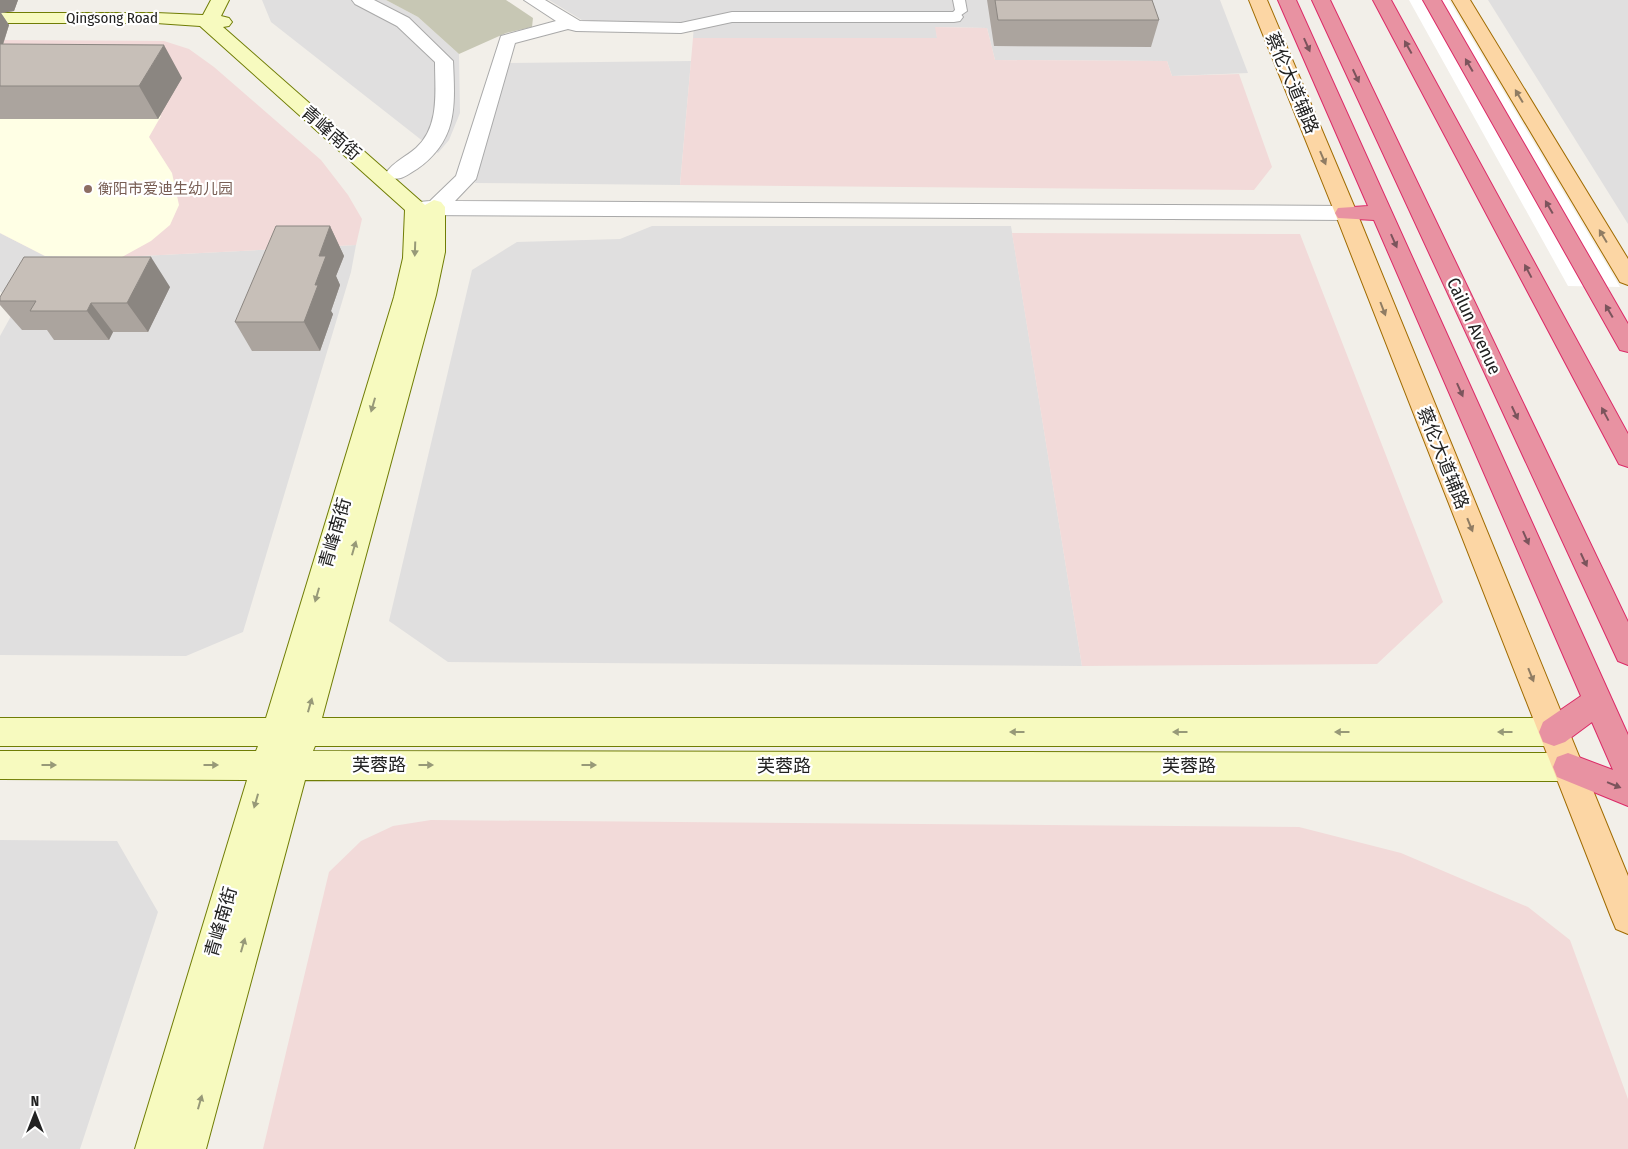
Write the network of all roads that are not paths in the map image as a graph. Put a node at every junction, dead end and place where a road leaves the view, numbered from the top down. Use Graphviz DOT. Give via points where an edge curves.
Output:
graph roads {
  1 [pos="361,0"];
  2 [pos="534,0"];
  3 [pos="959,0"];
  4 [pos="1258,0"];
  5 [pos="1287,0"];
  6 [pos="1321,0"];
  7 [pos="1382,0"];
  8 [pos="1432,0"];
  9 [pos="1461,0"];
  10 [pos="222,11"];
  11 [pos="954,17"];
  12 [pos="0,18"];
  13 [pos="570,23"];
  14 [pos="396,173"];
  15 [pos="426,208"];
  16 [pos="1346,212"];
  17 [pos="1381,212"];
  18 [pos="1628,277"];
  19 [pos="1628,344"];
  20 [pos="1628,457"];
  21 [pos="1628,652"];
  22 [pos="1598,701"];
  23 [pos="0,732"];
  24 [pos="290,732"];
  25 [pos="1554,732"];
  26 [pos="0,765"];
  27 [pos="280,765"];
  28 [pos="1568,766"];
  29 [pos="1628,769"];
  30 [pos="1628,791"];
  31 [pos="1628,917"];
  32 [pos="154,1149"];
  33 [pos="186,1149"];
  1 -- 14 [label="street" via="403,22 444,61 446,109 438,135 421,158"];
  2 -- 13 [label="street"];
  3 -- 11 [label="lane" via="961,11"];
  4 -- 16 [label="main road, 蔡伦大道辅路, one-way"];
  5 -- 17 [label="highway, one-way"];
  6 -- 21 [label="highway, Cailun Avenue, one-way"];
  20 -- 7 [label="highway, one-way"];
  19 -- 8 [label="highway, one-way"];
  18 -- 9 [label="main road, one-way"];
  10 -- 12 [label="street, Qingsong Road" via="156,18"];
  10 -- 14 [label="street, 青峰南街"];
  10 -- 15 [label="street, 青峰南街" via="208,24"];
  11 -- 13 [label="street" via="706,15 681,28 576,26"];
  13 -- 15 [label="street" via="507,40 466,179"];
  14 -- 15 [label="street, 青峰南街"];
  15 -- 16 [label="street"];
  15 -- 24 [label="street, 青峰南街"];
  16 -- 17 [label="highway"];
  16 -- 25 [label="main road, 蔡伦大道辅路, one-way"];
  17 -- 22 [label="highway, one-way"];
  22 -- 25 [label="highway"];
  22 -- 29 [label="highway"];
  23 -- 24 [label="street, 芙蓉路"];
  25 -- 24 [label="street, 芙蓉路, one-way"];
  24 -- 27 [label="street, 青峰南街"];
  25 -- 28 [label="main road, 蔡伦大道辅路"];
  26 -- 27 [label="street, 芙蓉路, one-way"];
  27 -- 28 [label="street, 芙蓉路, one-way"];
  27 -- 32 [label="street, 青峰南街, one-way"];
  33 -- 27 [label="street, 青峰南街, one-way"];
  28 -- 30 [label="highway, one-way"];
  28 -- 31 [label="main road, 蔡伦大道辅路"];
}
